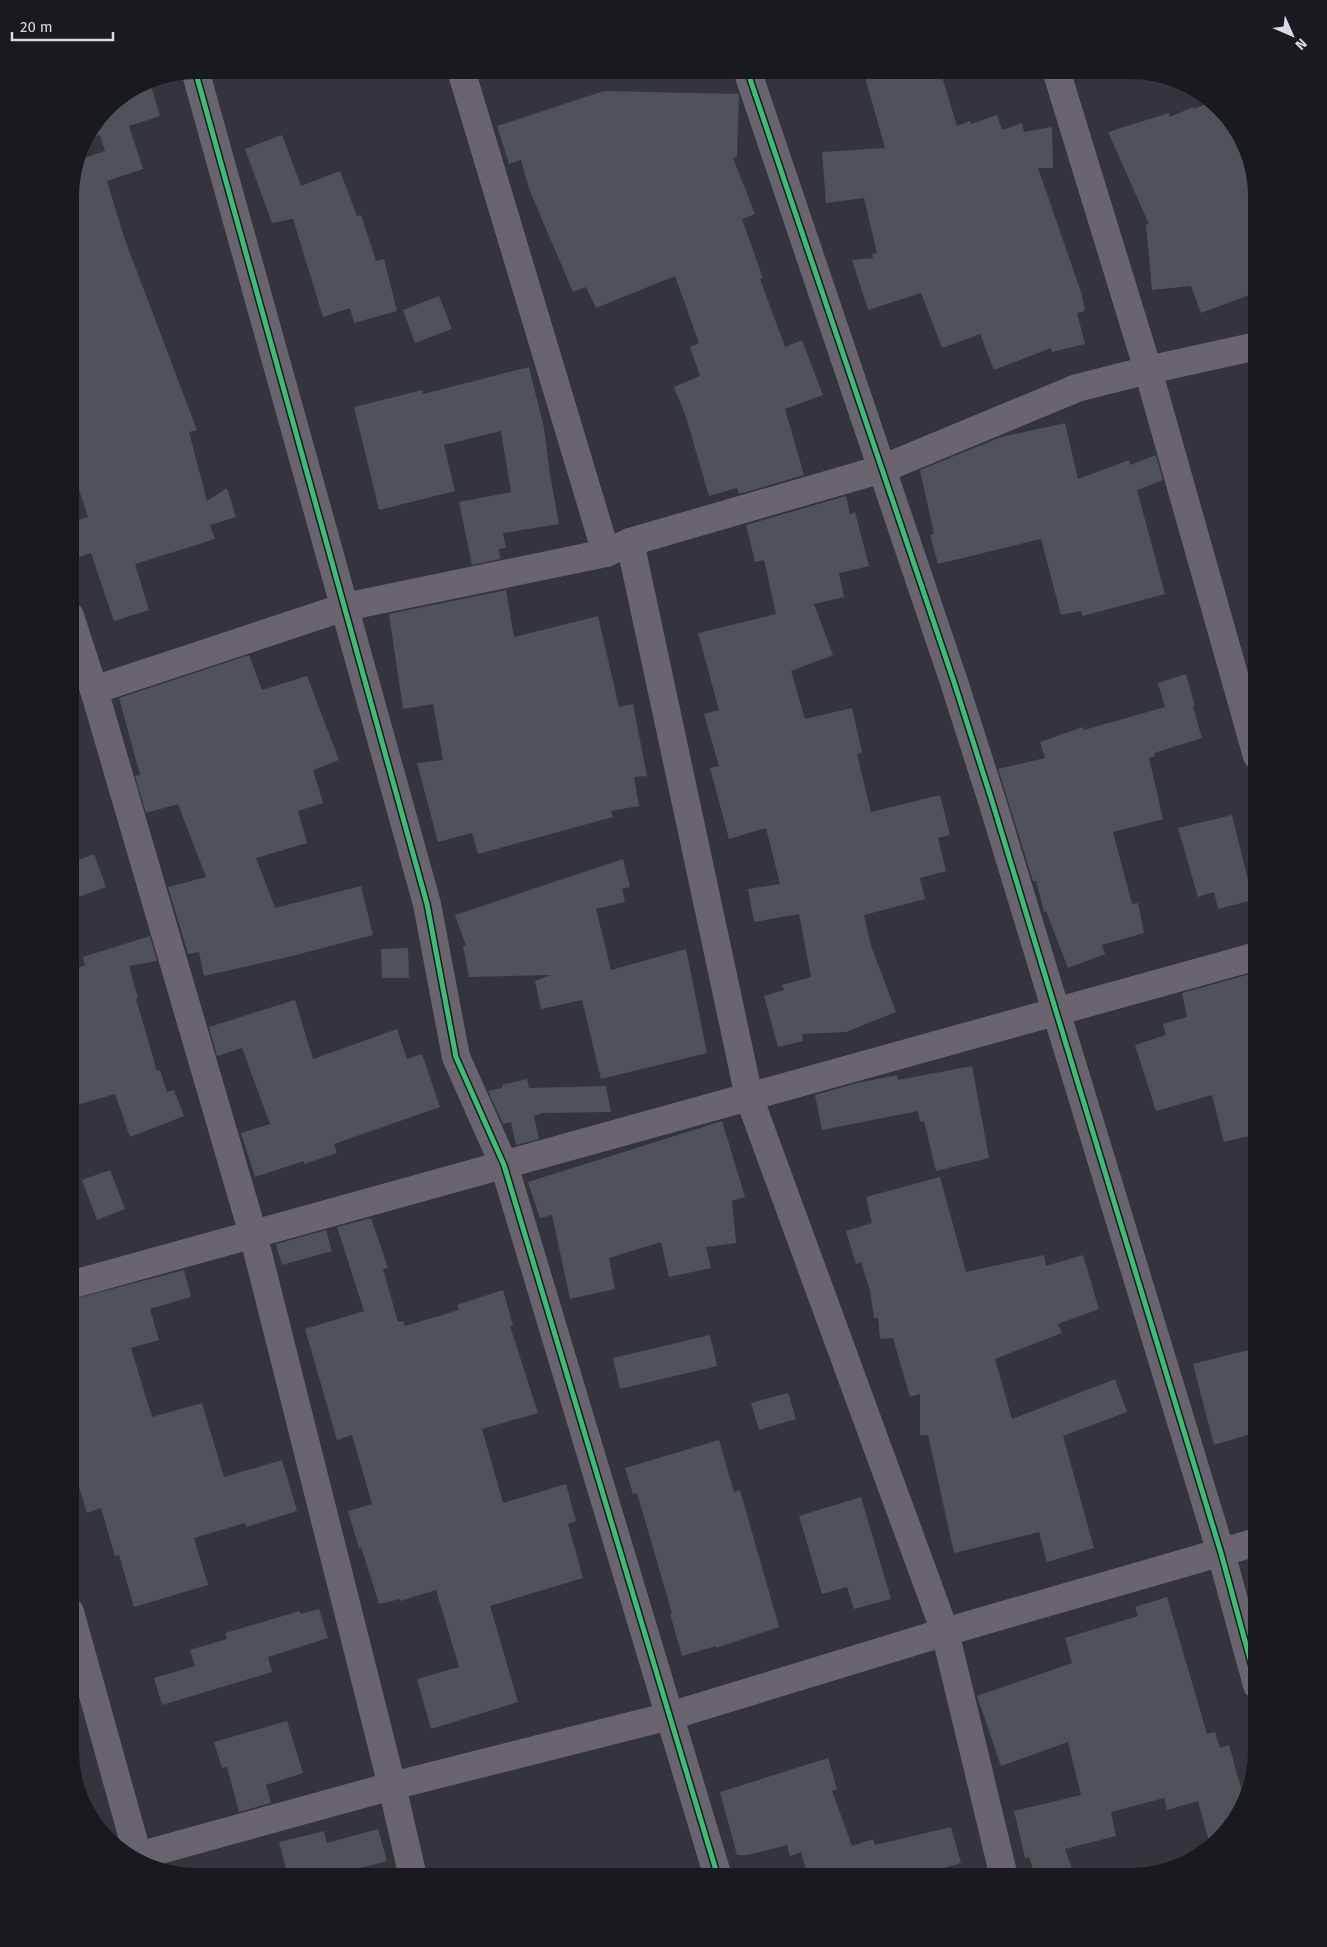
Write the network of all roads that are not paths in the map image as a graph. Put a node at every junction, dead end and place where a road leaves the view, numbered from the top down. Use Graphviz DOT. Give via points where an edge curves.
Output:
graph roads {
  1 [pos="197,79"];
  2 [pos="464,79"];
  3 [pos="751,79"];
  4 [pos="1059,79"];
  5 [pos="1248,348"];
  6 [pos="1148,370"];
  7 [pos="882,468"];
  8 [pos="618,547"];
  9 [pos="345,607"];
  10 [pos="79,659"];
  11 [pos="94,690"];
  12 [pos="1248,724"];
  13 [pos="1248,959"];
  14 [pos="1057,1012"];
  15 [pos="749,1097"];
  16 [pos="504,1165"];
  17 [pos="253,1234"];
  18 [pos="79,1282"];
  19 [pos="1248,1545"];
  20 [pos="1222,1553"];
  21 [pos="945,1632"];
  22 [pos="79,1646"];
  23 [pos="1248,1651"];
  24 [pos="670,1716"];
  25 [pos="392,1786"];
  26 [pos="134,1851"];
  27 [pos="144,1856"];
  28 [pos="411,1868"];
  29 [pos="715,1868"];
  30 [pos="1002,1868"];
  1 -- 9 [label="street"];
  2 -- 8 [label="street"];
  3 -- 7 [label="street"];
  4 -- 6 [label="street"];
  5 -- 6 [label="street"];
  6 -- 7 [label="street" via="1077,388"];
  6 -- 12 [label="street"];
  7 -- 8 [label="street"];
  7 -- 14 [label="street" via="954,682"];
  8 -- 9 [label="street"];
  8 -- 15 [label="street"];
  9 -- 11 [label="street"];
  9 -- 16 [label="street" via="427,904 456,1057"];
  10 -- 11 [label="street"];
  11 -- 17 [label="street"];
  13 -- 14 [label="street"];
  14 -- 15 [label="street"];
  14 -- 20 [label="street"];
  15 -- 16 [label="street"];
  15 -- 21 [label="street"];
  16 -- 17 [label="street"];
  16 -- 24 [label="street"];
  17 -- 18 [label="street"];
  17 -- 25 [label="street"];
  19 -- 20 [label="street"];
  20 -- 21 [label="street"];
  20 -- 23 [label="street"];
  21 -- 24 [label="street"];
  21 -- 30 [label="street"];
  22 -- 26 [label="street"];
  24 -- 25 [label="street"];
  24 -- 29 [label="street"];
  25 -- 27 [label="street"];
  25 -- 28 [label="street"];
}
